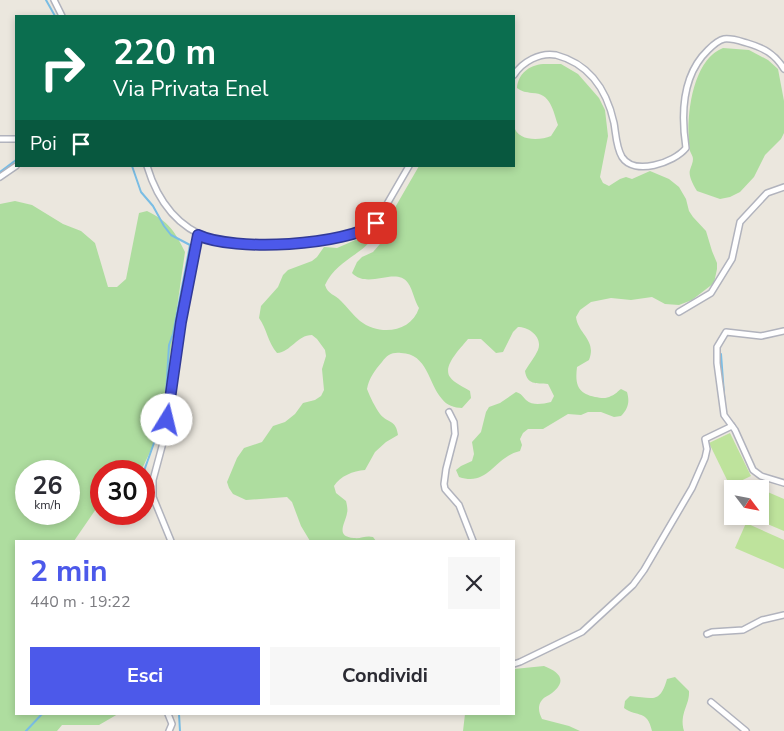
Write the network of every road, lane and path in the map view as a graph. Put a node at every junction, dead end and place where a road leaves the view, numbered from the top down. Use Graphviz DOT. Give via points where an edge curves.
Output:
graph roads {
  1 [pos="54,0"];
  2 [pos="62,15"];
  3 [pos="784,68"];
  4 [pos="515,74"];
  5 [pos="0,139"];
  6 [pos="15,139"];
  7 [pos="15,167"];
  8 [pos="147,167"];
  9 [pos="408,167"];
  10 [pos="0,177"];
  11 [pos="784,187"];
  12 [pos="198,235"];
  13 [pos="680,312"];
  14 [pos="784,331"];
  15 [pos="448,412"];
  16 [pos="732,426"];
  17 [pos="784,483"];
  18 [pos="172,540"];
  19 [pos="473,540"];
  20 [pos="784,615"];
  21 [pos="707,634"];
  22 [pos="515,664"];
  23 [pos="712,702"];
  24 [pos="168,715"];
  25 [pos="169,731"];
  26 [pos="746,731"];
  1 -- 2 [label="street"];
  3 -- 4 [label="street" via="777,57 735,39 723,39 711,47 695,67 686,94 683,127 686,148 671,160 644,166 631,164 622,158 609,102 597,82 582,67 549,54 525,62"];
  5 -- 6 [label="street"];
  7 -- 10 [label="street"];
  8 -- 12 [label="street" via="157,192 172,214"];
  9 -- 12 [label="street" via="376,223 351,235 269,246"];
  11 -- 13 [label="street" via="767,193 740,222 732,260 711,293"];
  12 -- 18 [label="street" via="164,439 153,480 153,497"];
  14 -- 16 [label="street" via="761,336 726,332 717,347 724,415"];
  15 -- 19 [label="street" via="454,422 455,434 444,484 459,505"];
  16 -- 17 [label="street" via="753,470"];
  16 -- 22 [label="street" via="706,439 705,458 692,488 633,585 582,632"];
  20 -- 21 [label="street" via="762,620 743,630"];
  23 -- 26 [label="street"];
  24 -- 25 [label="street" via="172,724"];
}
